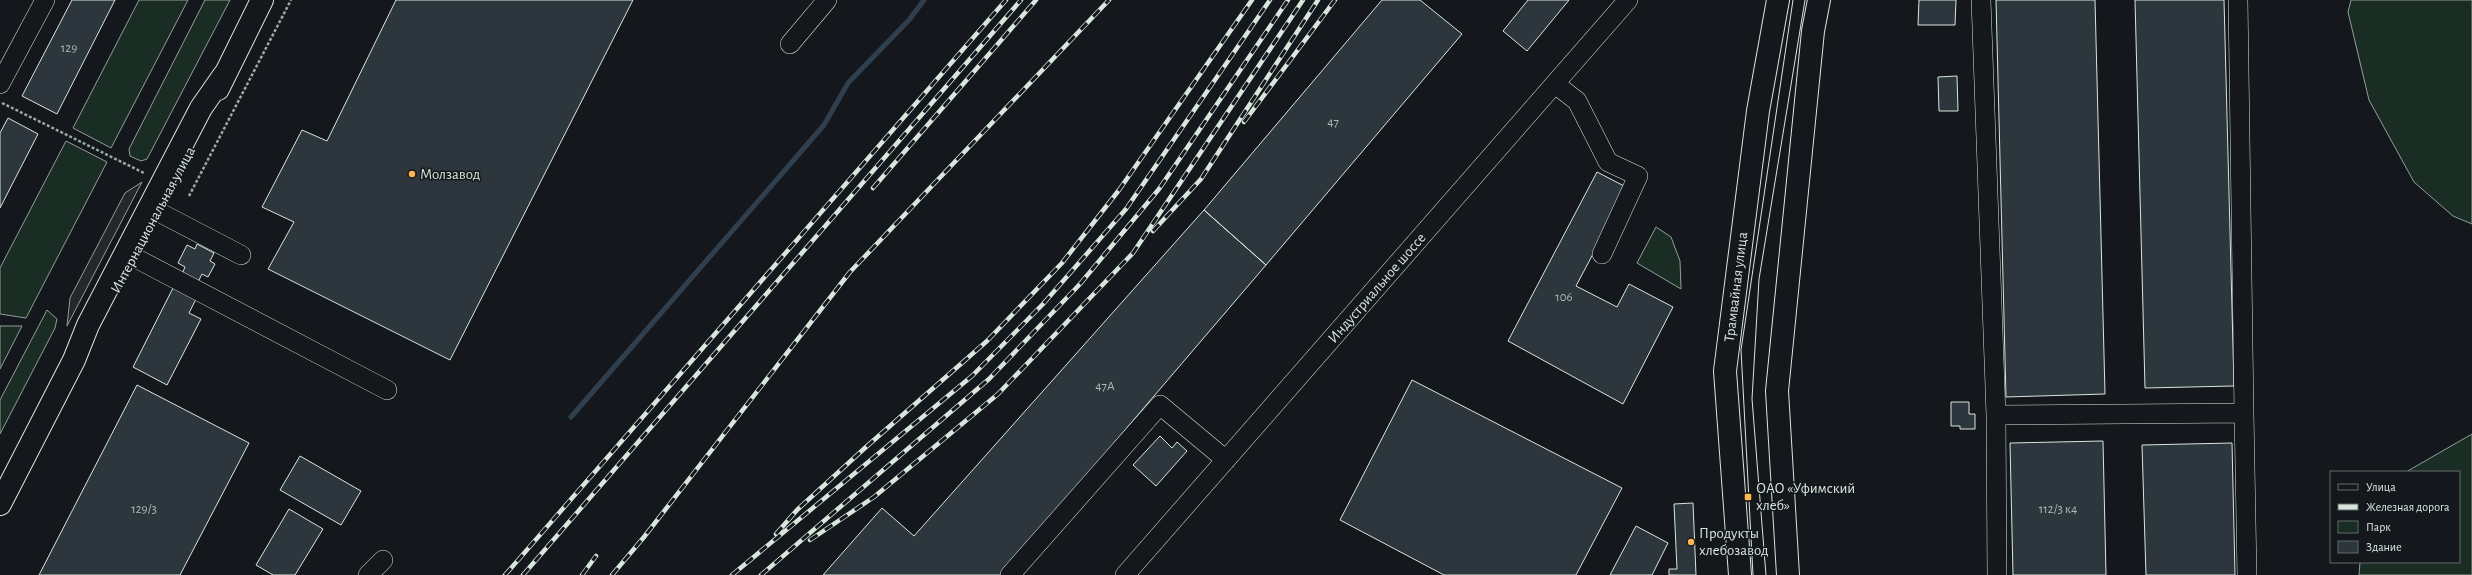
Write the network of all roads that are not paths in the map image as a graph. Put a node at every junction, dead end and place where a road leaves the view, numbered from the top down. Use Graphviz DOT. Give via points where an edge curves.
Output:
graph roads {
  1 [pos="45,0"];
  2 [pos="262,0"];
  3 [pos="827,0"];
  4 [pos="1628,0"];
  5 [pos="1778,0"];
  6 [pos="1819,0"];
  7 [pos="1981,0"];
  8 [pos="2238,0"];
  9 [pos="790,44"];
  10 [pos="0,84"];
  11 [pos="1555,84"];
  12 [pos="153,209"];
  13 [pos="1602,254"];
  14 [pos="130,255"];
  15 [pos="241,255"];
  16 [pos="387,390"];
  17 [pos="2244,412"];
  18 [pos="1996,415"];
  19 [pos="1226,460"];
  20 [pos="0,504"];
  21 [pos="384,560"];
  22 [pos="368,575"];
  23 [pos="1010,575"];
  24 [pos="1125,575"];
  25 [pos="1740,575"];
  26 [pos="1788,575"];
  27 [pos="1997,575"];
  28 [pos="2247,575"];
  1 -- 10 [label="street"];
  2 -- 12 [label="main road, Интернациональная улица"];
  3 -- 9 [label="street"];
  4 -- 11 [label="street, Индустриальное шоссе"];
  5 -- 25 [label="main road, Трамвайная улица" via="1758,111 1725,371"];
  6 -- 26 [label="main road" via="1813,31 1777,391"];
  7 -- 18 [label="street"];
  8 -- 17 [label="street"];
  11 -- 13 [label="street" via="1577,101 1608,162 1638,176"];
  11 -- 19 [label="street, Индустриальное шоссе"];
  12 -- 14 [label="main road, Интернациональная улица"];
  12 -- 15 [label="street"];
  14 -- 16 [label="street"];
  14 -- 20 [label="main road, Интернациональная улица"];
  17 -- 18 [label="street"];
  17 -- 28 [label="street"];
  18 -- 27 [label="street"];
  19 -- 23 [label="street" via="1160,405"];
  19 -- 24 [label="street, Индустриальное шоссе"];
  21 -- 22 [label="street"];
}
